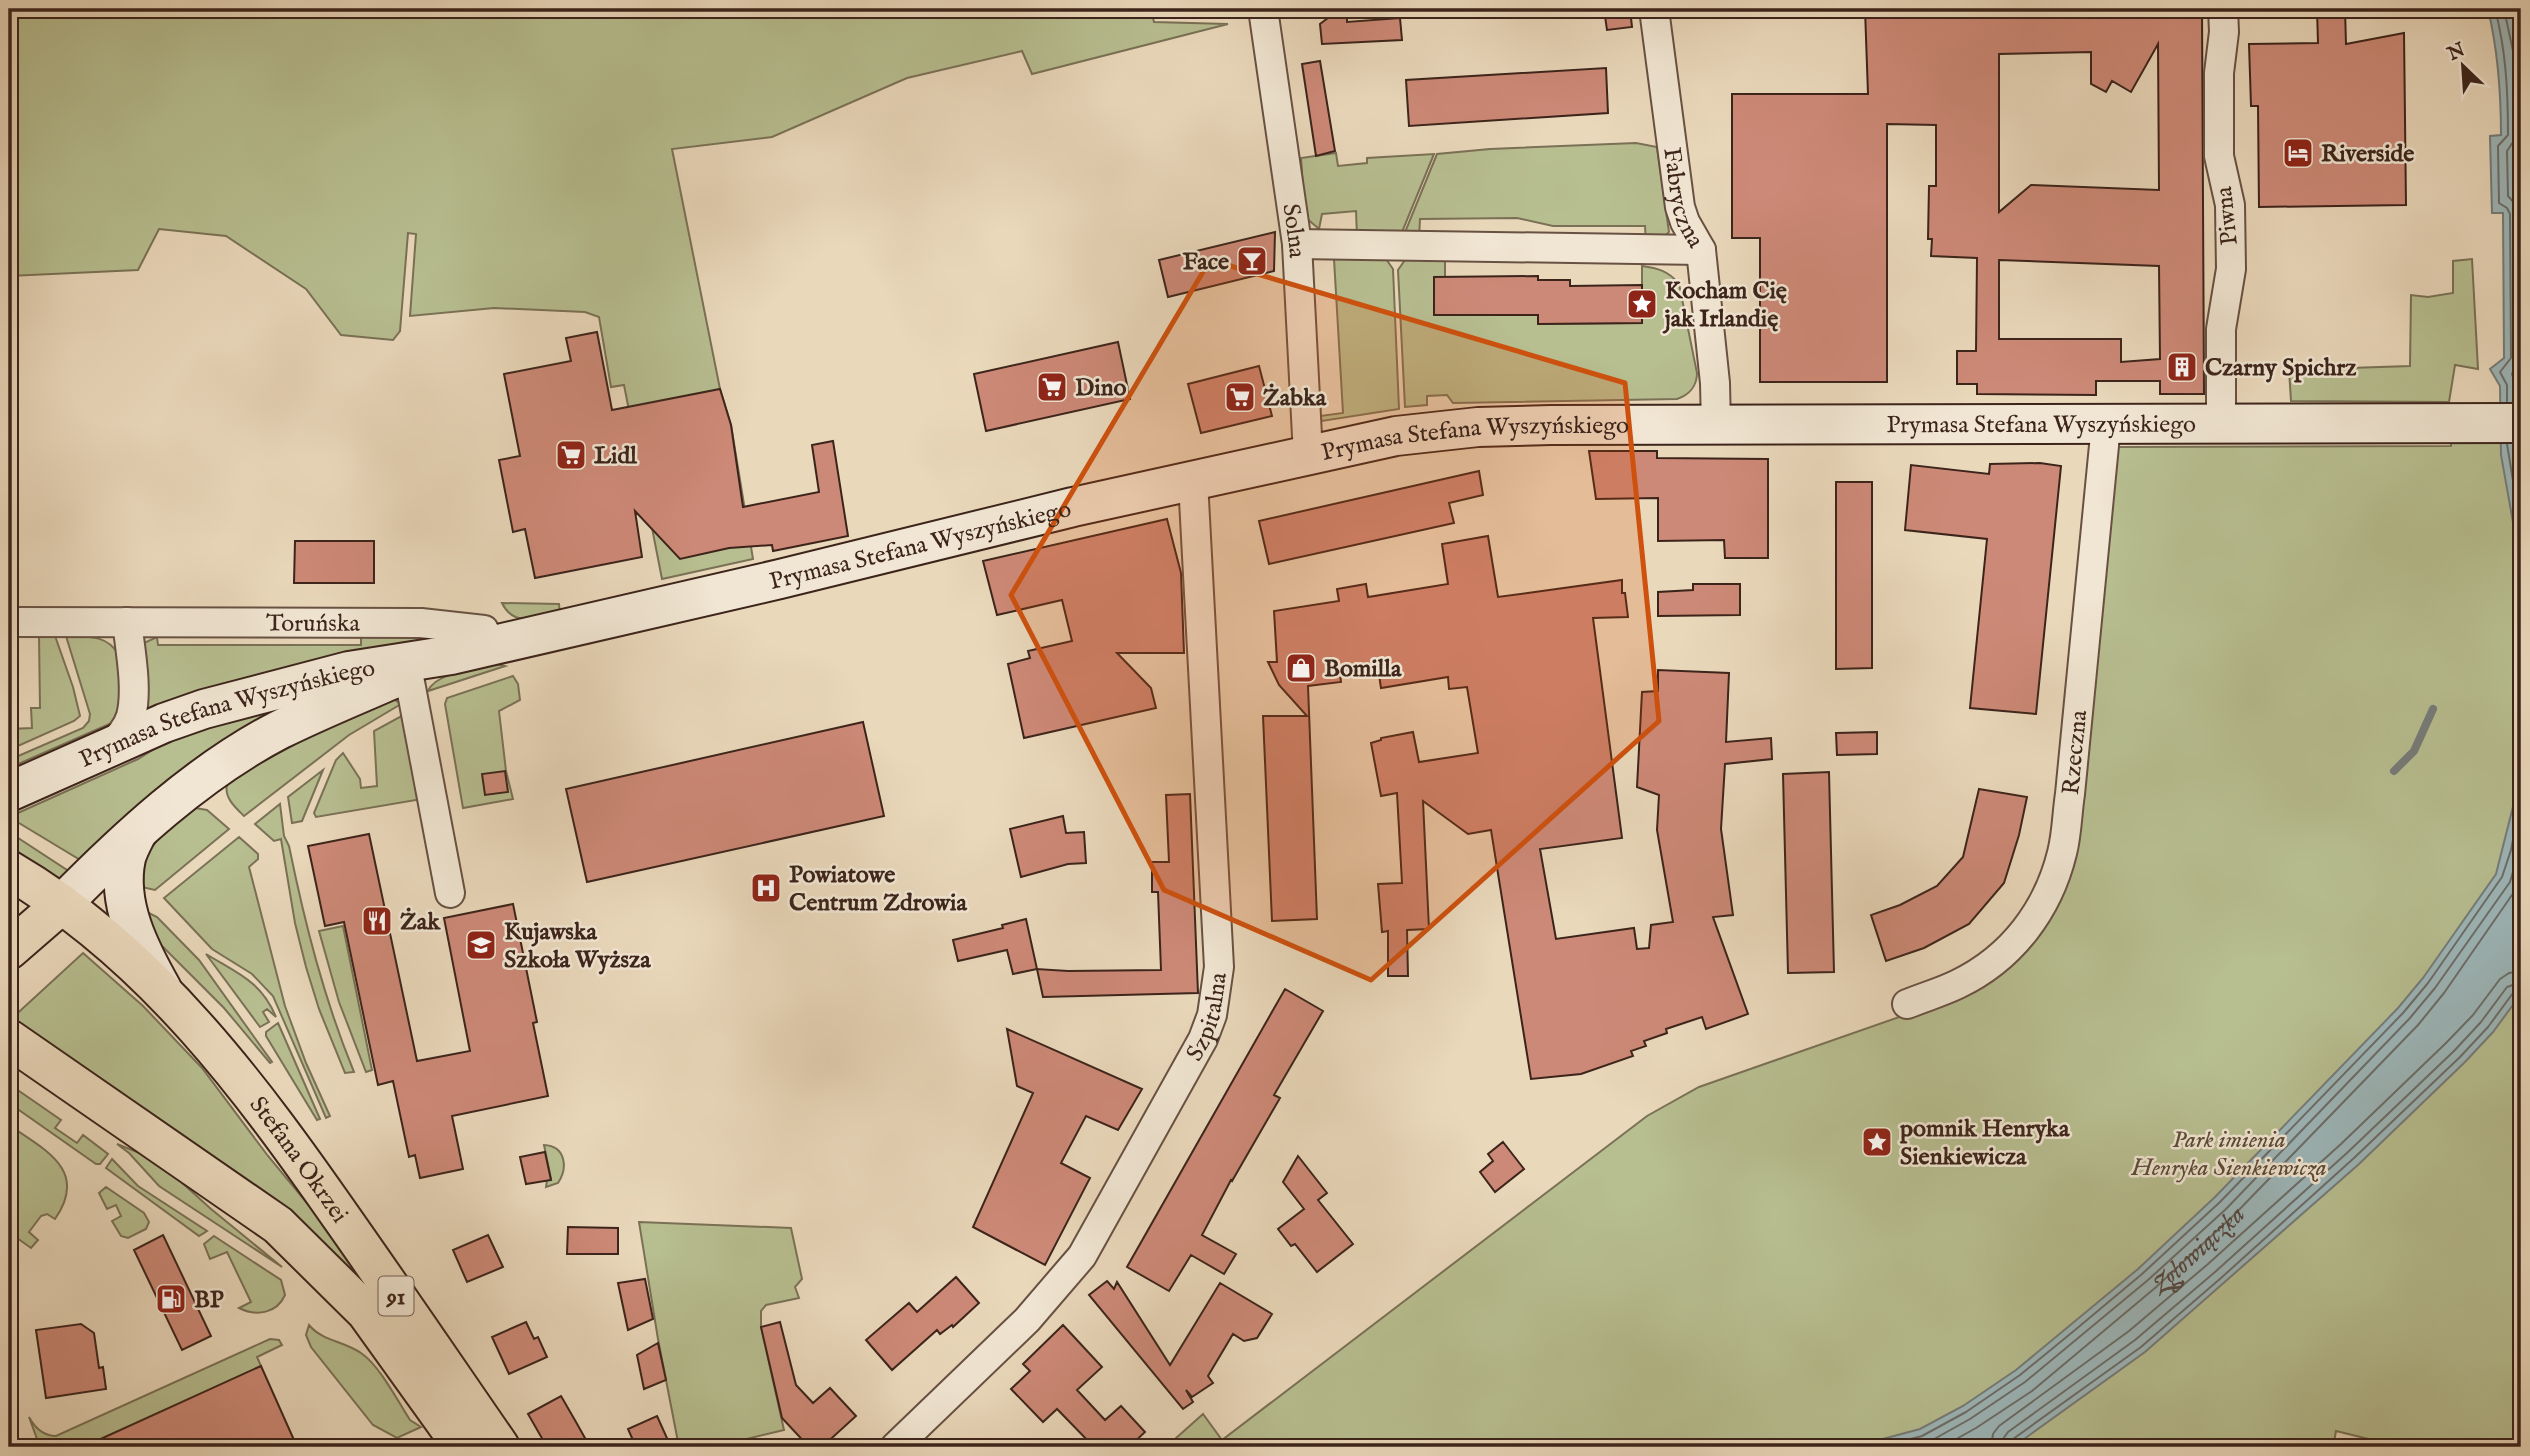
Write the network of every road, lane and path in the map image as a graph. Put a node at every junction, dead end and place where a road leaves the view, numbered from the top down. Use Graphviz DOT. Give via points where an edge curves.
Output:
graph roads {
  1 [pos="1263,9"];
  2 [pos="1654,9"];
  3 [pos="2223,9"];
  4 [pos="1297,244"];
  5 [pos="1702,250"];
  6 [pos="2521,423"];
  7 [pos="2221,424"];
  8 [pos="2106,425"];
  9 [pos="1716,426"];
  10 [pos="1308,455"];
  11 [pos="1193,481"];
  12 [pos="9,622"];
  13 [pos="127,622"];
  14 [pos="490,645"];
  15 [pos="407,667"];
  16 [pos="109,748"];
  17 [pos="9,792"];
  18 [pos="137,833"];
  19 [pos="9,870"];
  20 [pos="450,893"];
  21 [pos="62,904"];
  22 [pos="9,950"];
  23 [pos="164,993"];
  24 [pos="1907,1004"];
  25 [pos="9,1040"];
  26 [pos="463,1447"];
  27 [pos="500,1447"];
  28 [pos="895,1447"];
  1 -- 4 [label="street, Solna"];
  2 -- 5 [label="street, Fabryczna" via="1680,207"];
  3 -- 7 [label="street, Piwna" via="2218,156 2230,205 2231,269 2221,329"];
  4 -- 5 [label="street"];
  4 -- 10 [label="street, Solna"];
  5 -- 9 [label="street, Fabryczna"];
  6 -- 7 [label="main road, Prymasa Stefana Wyszyńskiego"];
  7 -- 8 [label="main road, Prymasa Stefana Wyszyńskiego"];
  8 -- 9 [label="main road, Prymasa Stefana Wyszyńskiego"];
  8 -- 24 [label="street, Rzeczna" via="2070,793 2063,851 2050,890 2040,911 1999,957 1958,984"];
  9 -- 10 [label="main road, Prymasa Stefana Wyszyńskiego" via="1478,427 1396,436"];
  10 -- 11 [label="main road, Prymasa Stefana Wyszyńskiego"];
  11 -- 14 [label="main road, Prymasa Stefana Wyszyńskiego"];
  11 -- 28 [label="street, Szpitalna" via="1219,967 1212,1015 1190,1064 1082,1256 1027,1320"];
  12 -- 13 [label="street, Toruńska"];
  13 -- 14 [label="street, Toruńska" via="421,623 484,630"];
  13 -- 16 [label="street" via="131,715"];
  14 -- 15 [label="main road, Prymasa Stefana Wyszyńskiego"];
  15 -- 16 [label="main road, Prymasa Stefana Wyszyńskiego" via="349,671 239,698 164,723"];
  15 -- 18 [label="main road, Prymasa Stefana Wyszyńskiego" via="278,731 197,783"];
  15 -- 20 [label="street"];
  16 -- 17 [label="main road, Prymasa Stefana Wyszyńskiego"];
  18 -- 21 [label="main road, Prymasa Stefana Wyszyńskiego"];
  18 -- 23 [label="main road" via="127,856 124,894 140,945"];
  19 -- 21 [label="main road, 91"];
  21 -- 22 [label="main road"];
  21 -- 23 [label="main road, Stefana Okrzei / 91"];
  23 -- 27 [label="main road, Stefana Okrzei / 91" via="232,1067 291,1145"];
  25 -- 26 [label="main road, Stefana Okrzei / 91" via="278,1225 366,1312"];
}
